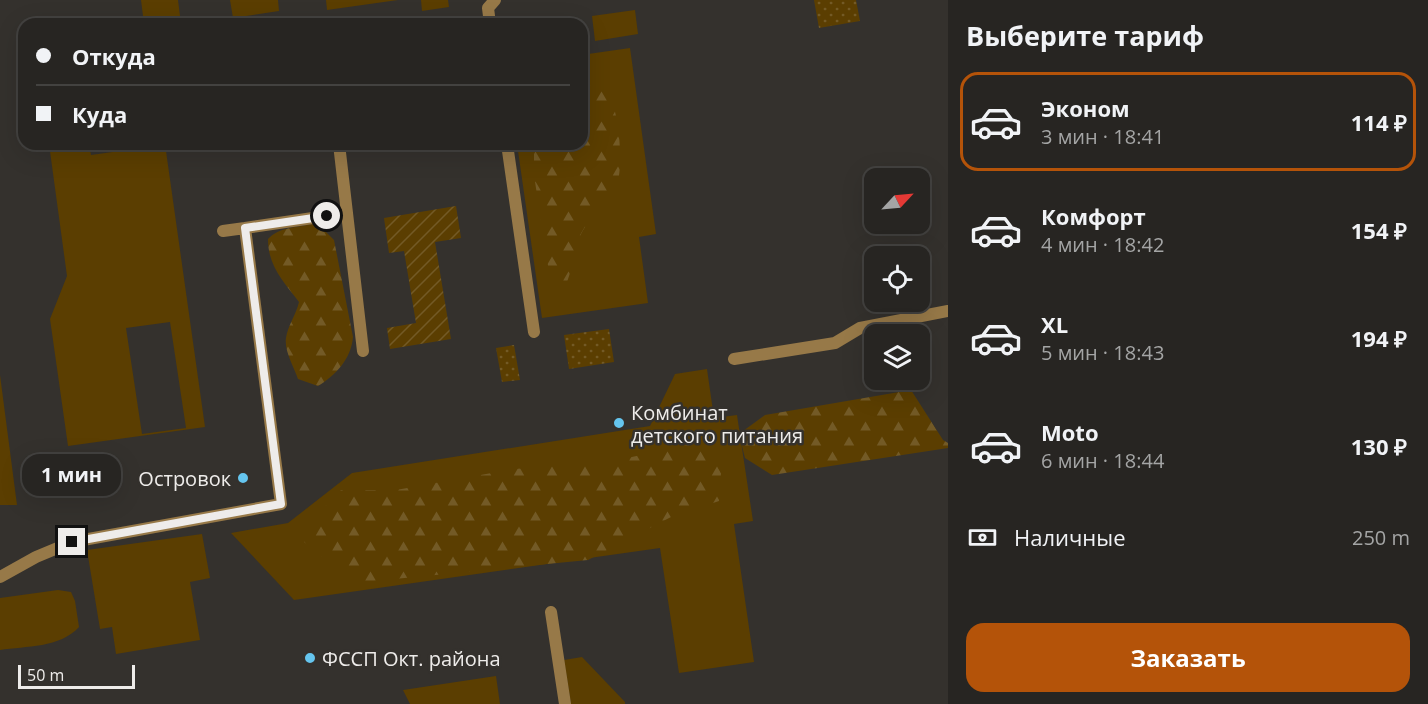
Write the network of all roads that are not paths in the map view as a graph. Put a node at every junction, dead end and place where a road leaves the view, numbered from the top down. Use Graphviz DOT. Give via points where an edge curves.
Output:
graph roads {
  1 [pos="495,0"];
  2 [pos="489,18"];
  3 [pos="340,150"];
  4 [pos="508,150"];
  5 [pos="347,213"];
  6 [pos="245,228"];
  7 [pos="223,231"];
  8 [pos="948,311"];
  9 [pos="534,332"];
  10 [pos="363,351"];
  11 [pos="734,359"];
  12 [pos="0,577"];
  13 [pos="551,612"];
  14 [pos="565,704"];
  1 -- 2 [label="street" via="488,8"];
  3 -- 5 [label="street"];
  4 -- 9 [label="street"];
  5 -- 6 [label="street"];
  5 -- 10 [label="street"];
  6 -- 7 [label="street"];
  6 -- 12 [label="street" via="281,504 72,542"];
  8 -- 11 [label="street" via="860,328 835,343"];
  13 -- 14 [label="street"];
}
